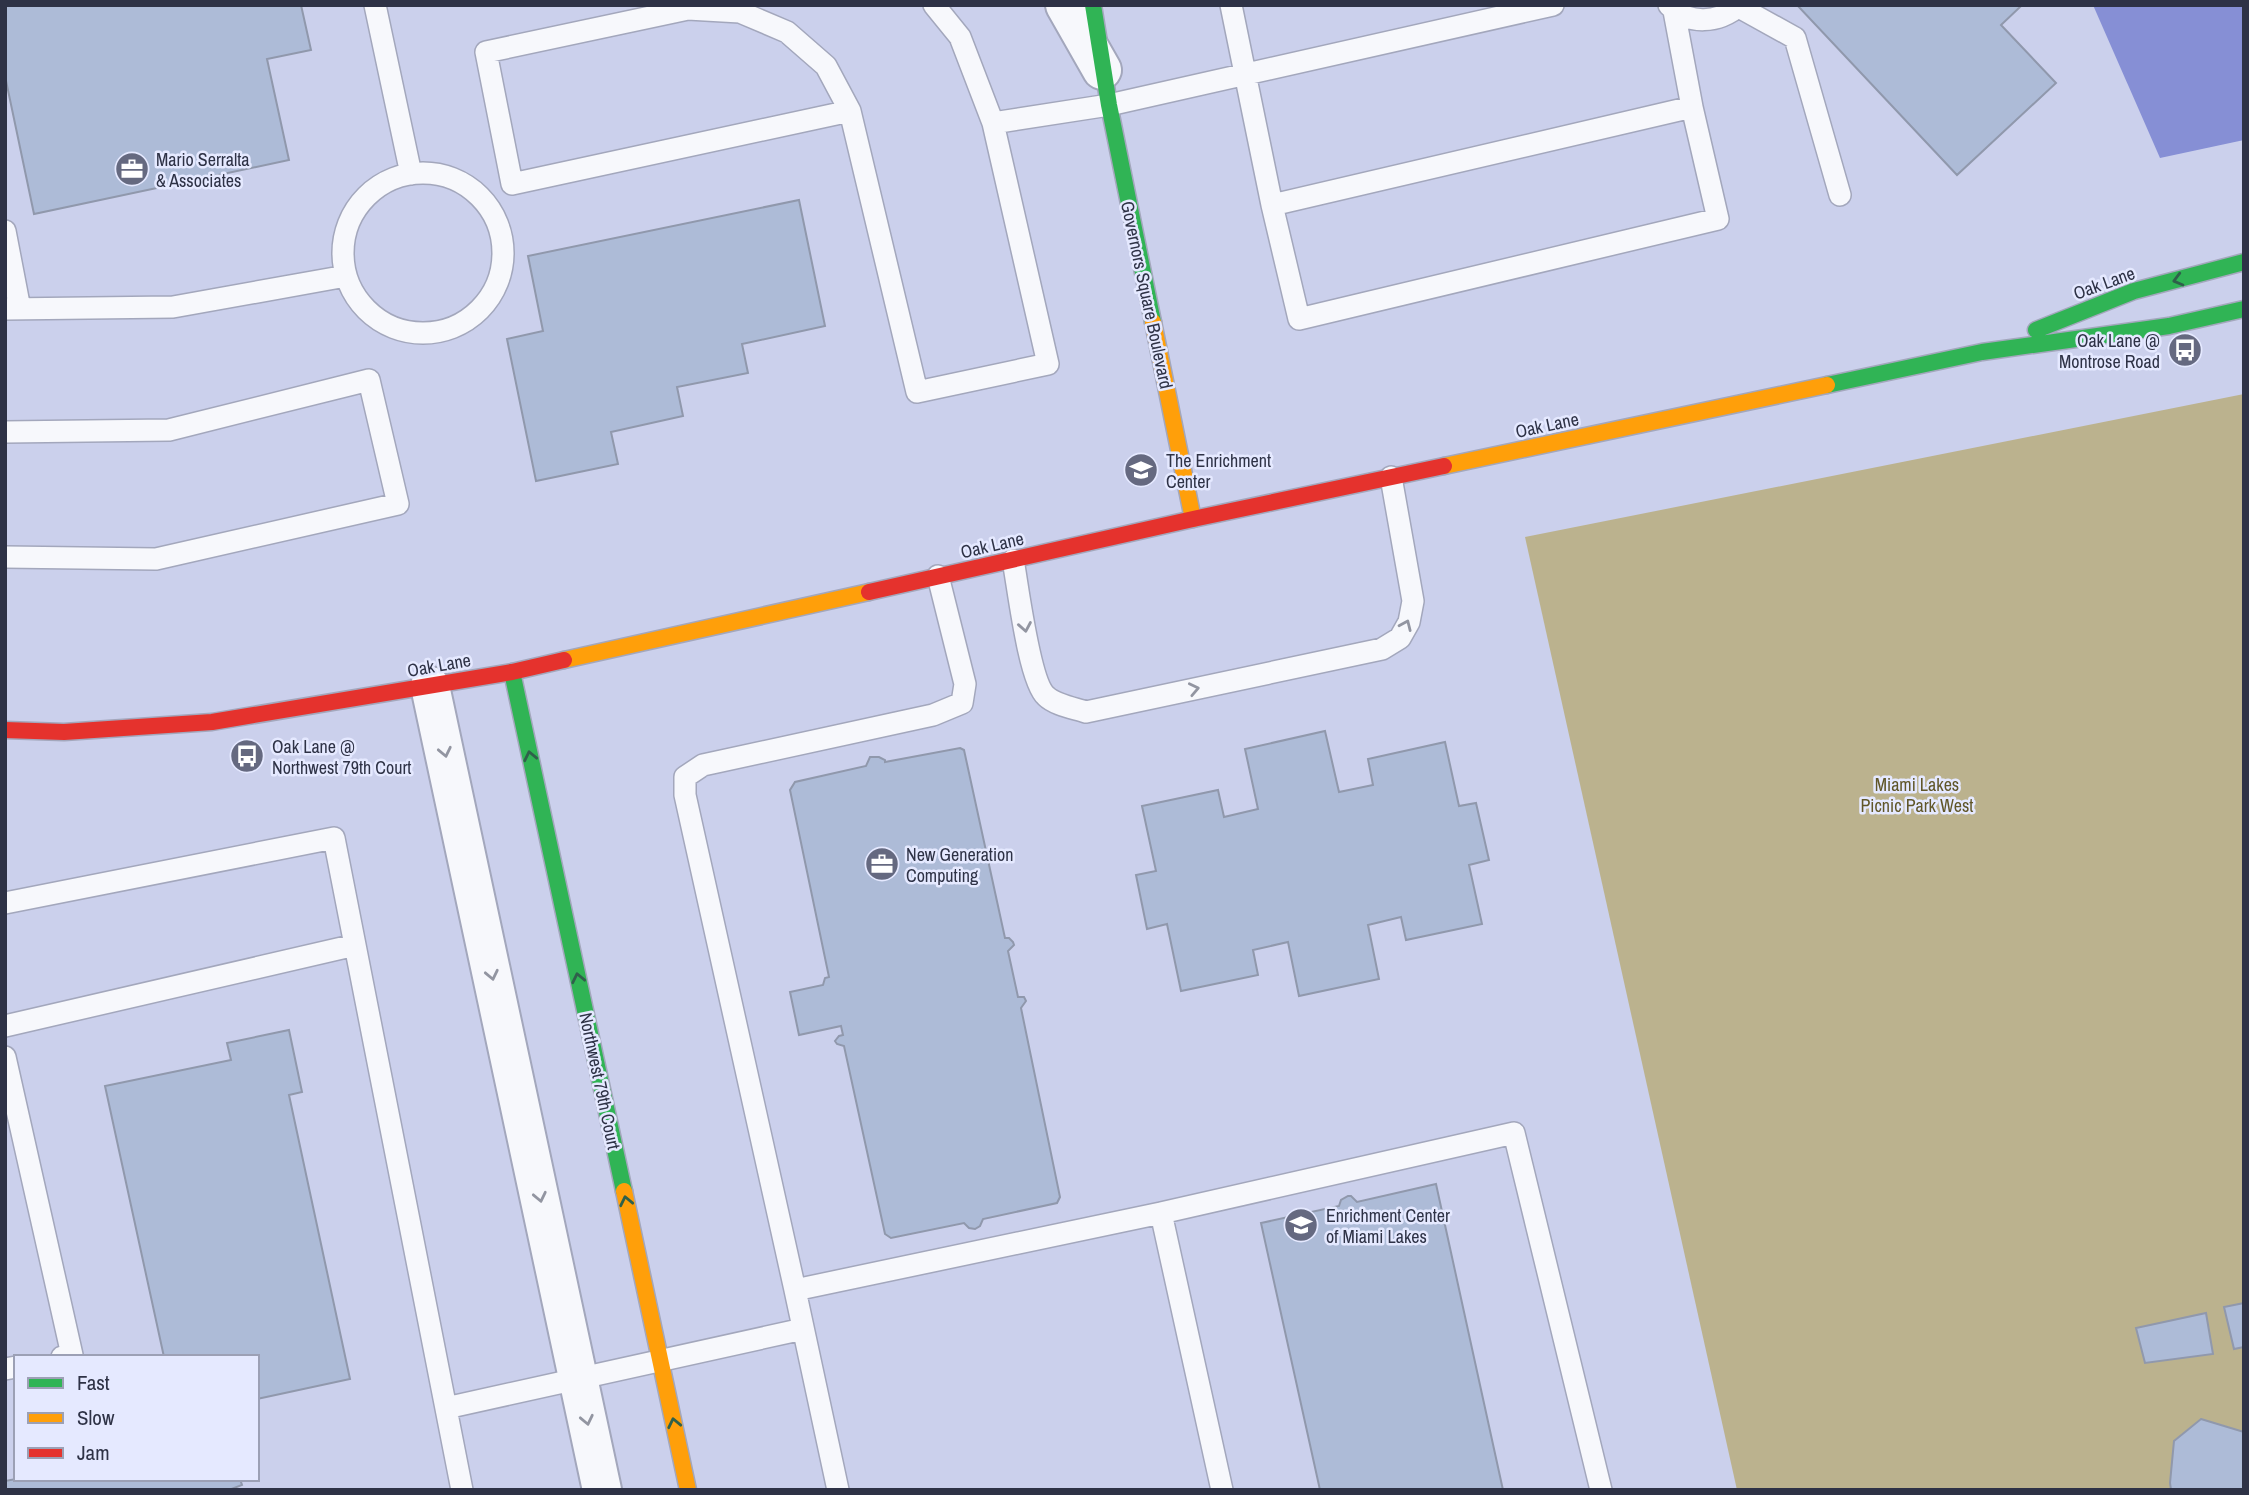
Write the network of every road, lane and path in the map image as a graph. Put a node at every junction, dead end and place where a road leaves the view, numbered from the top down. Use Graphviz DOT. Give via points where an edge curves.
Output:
graph roads {
  1 [pos="375,5"];
  2 [pos="934,5"];
  3 [pos="1066,5"];
  4 [pos="1093,5"];
  5 [pos="1231,5"];
  6 [pos="1553,5"];
  7 [pos="1739,6"];
  8 [pos="1671,8"];
  9 [pos="1246,74"];
  10 [pos="1105,88"];
  11 [pos="1692,107"];
  12 [pos="850,111"];
  13 [pos="993,122"];
  14 [pos="411,174"];
  15 [pos="1840,195"];
  16 [pos="1272,205"];
  17 [pos="5,231"];
  18 [pos="2244,262"];
  19 [pos="346,276"];
  20 [pos="13,309"];
  21 [pos="2244,309"];
  22 [pos="1982,352"];
  23 [pos="5,432"];
  24 [pos="1391,477"];
  25 [pos="1193,519"];
  26 [pos="5,556"];
  27 [pos="1013,560"];
  28 [pos="938,576"];
  29 [pos="512,672"];
  30 [pos="430,686"];
  31 [pos="5,730"];
  32 [pos="5,903"];
  33 [pos="355,945"];
  34 [pos="5,1026"];
  35 [pos="5,1057"];
  36 [pos="13,1132"];
  37 [pos="1161,1213"];
  38 [pos="795,1290"];
  39 [pos="803,1329"];
  40 [pos="69,1355"];
  41 [pos="661,1361"];
  42 [pos="578,1379"];
  43 [pos="446,1408"];
  44 [pos="456,1488"];
  45 [pos="602,1490"];
  46 [pos="688,1490"];
  47 [pos="838,1490"];
  48 [pos="1222,1490"];
  49 [pos="1601,1490"];
  1 -- 14 [label="lane"];
  2 -- 13 [label="lane" via="960,37"];
  3 -- 10 [label="street, Governors Square Boulevard"];
  4 -- 10 [label="street, Governors Square Boulevard"];
  5 -- 9 [label="lane"];
  6 -- 9 [label="lane"];
  7 -- 8 [label="lane" via="1707,20 1689,19"];
  7 -- 15 [label="lane" via="1795,38"];
  8 -- 11 [label="lane"];
  9 -- 10 [label="lane"];
  9 -- 16 [label="lane"];
  10 -- 13 [label="lane"];
  10 -- 25 [label="street, Governors Square Boulevard"];
  11 -- 16 [label="lane"];
  11 -- 16 [label="lane" via="1718,219 1298,319"];
  12 -- 12 [label="lane" via="826,66 787,32 740,12 688,9 486,52 512,184"];
  12 -- 13 [label="lane" via="918,392 1048,364"];
  14 -- 19 [label="lane" via="371,193 356,210 346,231"];
  14 -- 19 [label="lane" via="435,174 457,181 476,192 491,209 503,253 491,296 457,326 412,332 371,314"];
  17 -- 20 [label="lane"];
  18 -- 22 [label="street, Oak Lane, one-way" via="2134,291"];
  19 -- 20 [label="lane" via="173,307"];
  21 -- 22 [label="street, Oak Lane" via="2169,326"];
  22 -- 24 [label="street, Oak Lane"];
  23 -- 26 [label="lane" via="169,430 369,380 398,504 156,559"];
  24 -- 25 [label="street, Oak Lane"];
  27 -- 24 [label="lane, one-way" via="1034,676 1046,696 1086,712 1382,649 1400,638 1413,601"];
  25 -- 27 [label="street, Oak Lane"];
  27 -- 28 [label="street, Oak Lane"];
  28 -- 29 [label="street, Oak Lane"];
  28 -- 38 [label="lane" via="965,684 962,703 933,715 703,765 685,777 685,795"];
  29 -- 30 [label="street, Oak Lane"];
  41 -- 29 [label="street, Northwest 79th Court, one-way"];
  30 -- 31 [label="street, Oak Lane" via="212,722 64,733"];
  30 -- 42 [label="street, one-way"];
  32 -- 33 [label="lane" via="334,838"];
  33 -- 34 [label="lane"];
  33 -- 43 [label="lane"];
  35 -- 36 [label="lane"];
  36 -- 40 [label="lane"];
  37 -- 38 [label="lane"];
  37 -- 48 [label="lane"];
  37 -- 49 [label="lane" via="1514,1133"];
  38 -- 39 [label="lane"];
  39 -- 41 [label="lane"];
  39 -- 47 [label="lane"];
  41 -- 42 [label="lane"];
  46 -- 41 [label="street, Northwest 79th Court, one-way"];
  42 -- 43 [label="lane"];
  42 -- 45 [label="street, one-way"];
  43 -- 44 [label="lane"];
}
